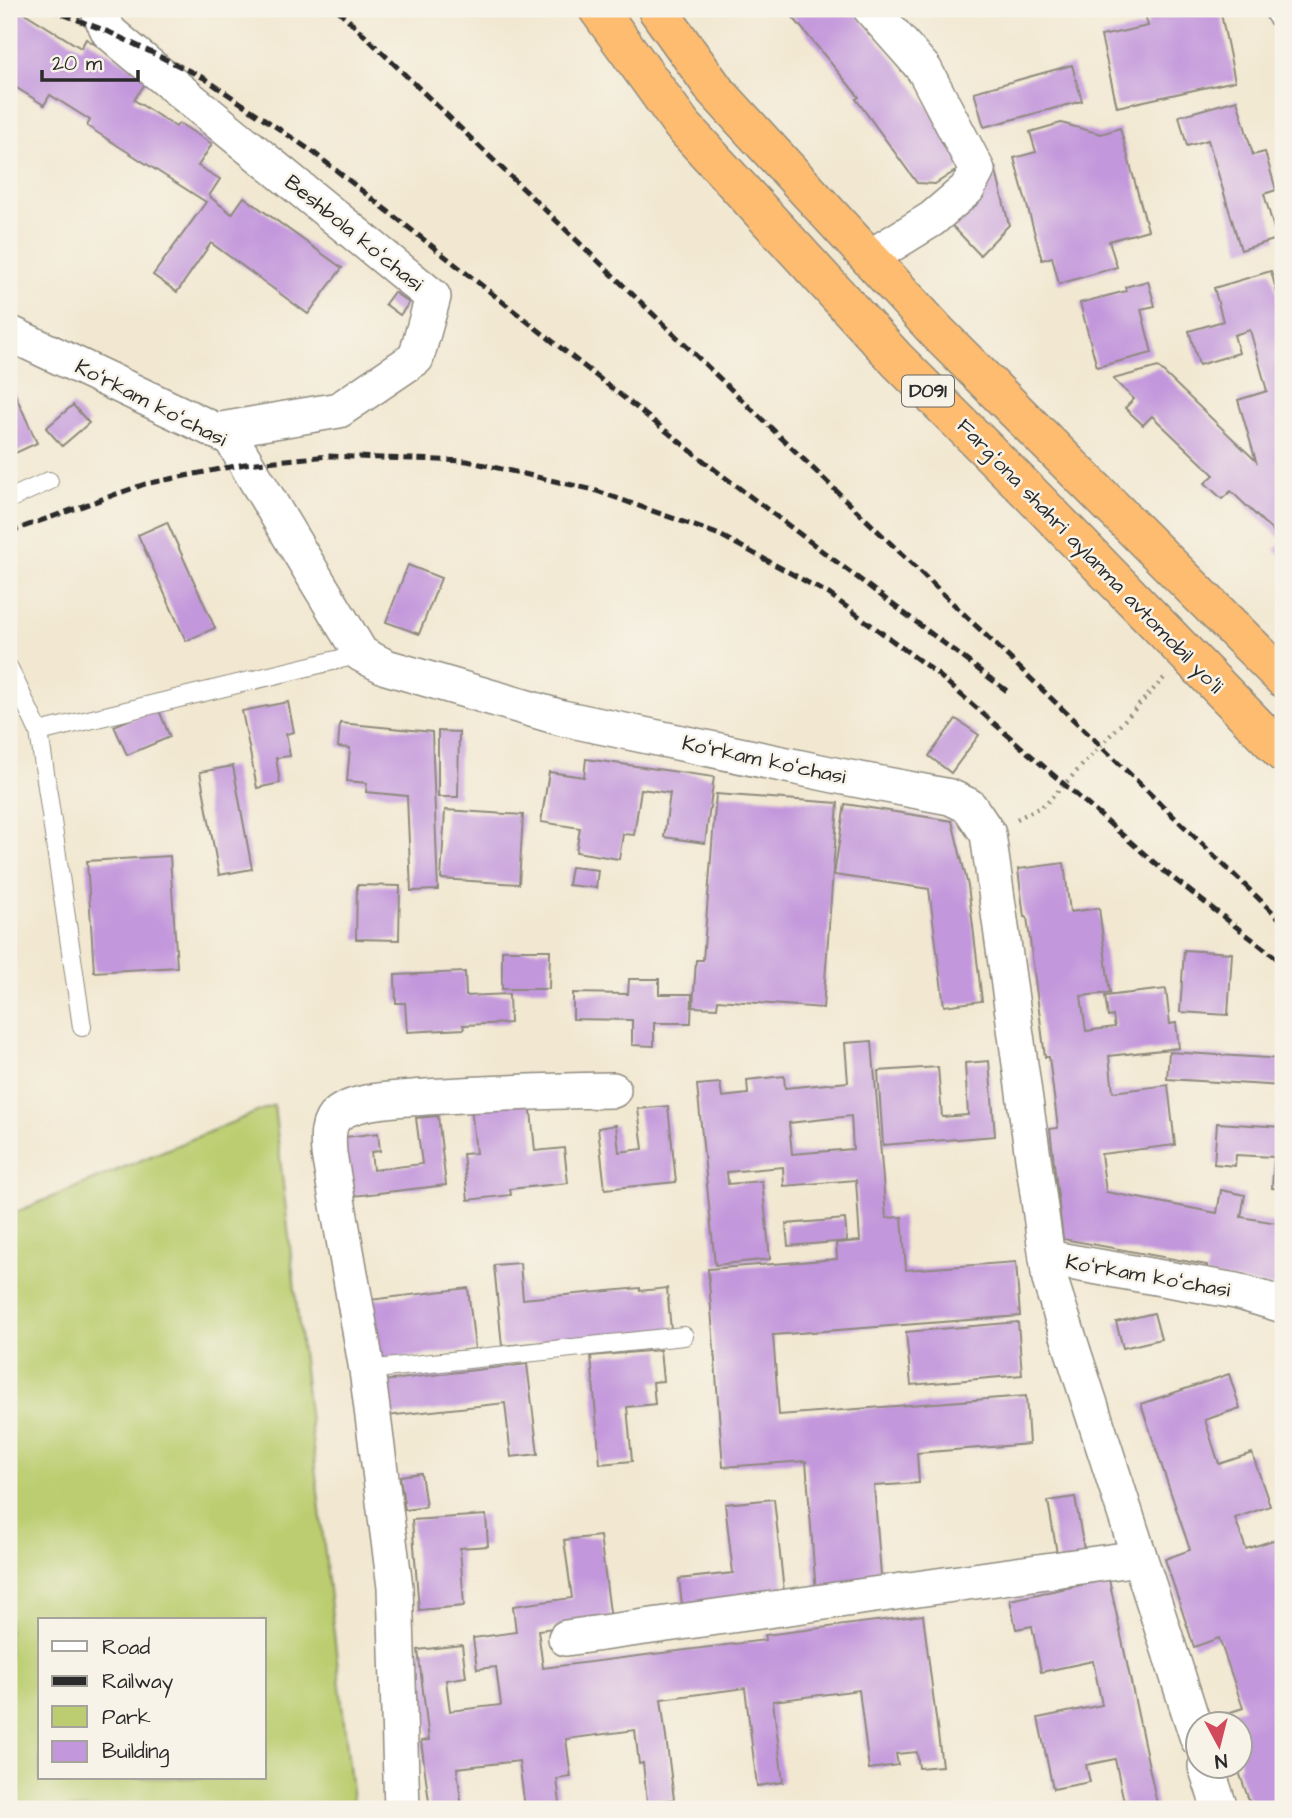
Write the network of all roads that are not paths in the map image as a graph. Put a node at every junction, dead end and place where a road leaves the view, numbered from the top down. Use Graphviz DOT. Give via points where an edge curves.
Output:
graph roads {
  1 [pos="98,9"];
  2 [pos="598,9"];
  3 [pos="657,9"];
  4 [pos="871,9"];
  5 [pos="869,258"];
  6 [pos="9,333"];
  7 [pos="215,431"];
  8 [pos="1063,457"];
  9 [pos="49,481"];
  10 [pos="1030,493"];
  11 [pos="9,499"];
  12 [pos="361,654"];
  13 [pos="9,668"];
  14 [pos="1283,678"];
  15 [pos="39,732"];
  16 [pos="1283,753"];
  17 [pos="82,1027"];
  18 [pos="613,1090"];
  19 [pos="1047,1258"];
  20 [pos="1283,1305"];
  21 [pos="684,1336"];
  22 [pos="367,1370"];
  23 [pos="1139,1558"];
  24 [pos="566,1638"];
  25 [pos="1188,1710"];
  26 [pos="1211,1780"];
  27 [pos="402,1809"];
  28 [pos="1220,1809"];
  1 -- 7 [label="street, Beshbola koʻchasi" via="109,32 433,297 416,358 339,410"];
  2 -- 10 [label="highway, Fargʻona shahri aylanma avtomobil yoʻli / D091" via="682,125 897,360"];
  3 -- 5 [label="highway, D091" via="715,90"];
  4 -- 5 [label="street" via="924,69 977,170 967,189 932,219"];
  5 -- 8 [label="highway, D091"];
  6 -- 7 [label="street, Koʻrkam koʻchasi"];
  7 -- 12 [label="street, Koʻrkam koʻchasi" via="231,438"];
  8 -- 10 [label="highway"];
  8 -- 14 [label="highway, D091"];
  9 -- 11 [label="lane"];
  10 -- 16 [label="highway, Fargʻona shahri aylanma avtomobil yoʻli / D091"];
  12 -- 15 [label="lane"];
  12 -- 19 [label="street, Koʻrkam koʻchasi" via="386,667 562,718 950,797 969,806 988,834"];
  13 -- 15 [label="lane"];
  15 -- 17 [label="lane"];
  18 -- 22 [label="street" via="514,1091 379,1101 337,1114 328,1137"];
  19 -- 20 [label="street, Koʻrkam koʻchasi" via="1236,1291"];
  19 -- 23 [label="street" via="1050,1280"];
  21 -- 22 [label="lane"];
  22 -- 27 [label="street" via="395,1587"];
  23 -- 24 [label="street"];
  23 -- 25 [label="street"];
  26 -- 28 [label="street"];
}
